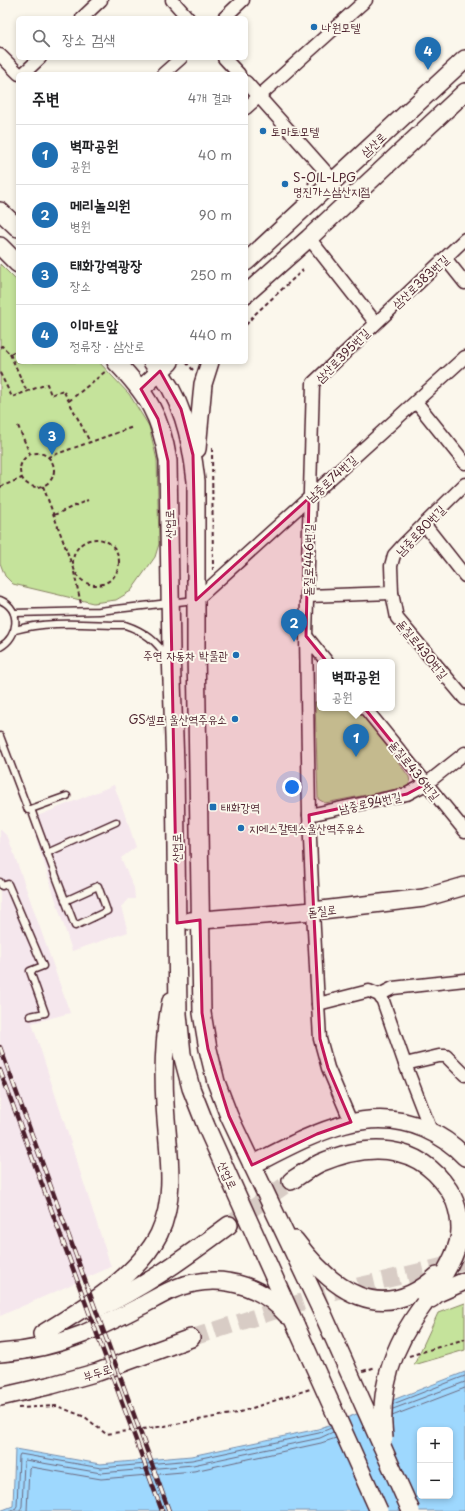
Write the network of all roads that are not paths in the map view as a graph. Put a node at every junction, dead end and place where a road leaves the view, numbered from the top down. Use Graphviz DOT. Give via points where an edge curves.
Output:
graph roads {
  1 [pos="101,0"];
  2 [pos="172,0"];
  3 [pos="243,0"];
  4 [pos="366,0"];
  5 [pos="84,16"];
  6 [pos="186,16"];
  7 [pos="226,16"];
  8 [pos="0,55"];
  9 [pos="465,59"];
  10 [pos="38,60"];
  11 [pos="179,60"];
  12 [pos="226,60"];
  13 [pos="18,72"];
  14 [pos="25,72"];
  15 [pos="165,72"];
  16 [pos="237,72"];
  17 [pos="248,84"];
  18 [pos="465,92"];
  19 [pos="259,96"];
  20 [pos="248,106"];
  21 [pos="334,181"];
  22 [pos="0,211"];
  23 [pos="16,226"];
  24 [pos="309,238"];
  25 [pos="465,239"];
  26 [pos="0,246"];
  27 [pos="445,258"];
  28 [pos="248,260"];
  29 [pos="16,262"];
  30 [pos="276,267"];
  31 [pos="465,283"];
  32 [pos="248,292"];
  33 [pos="248,300"];
  34 [pos="375,322"];
  35 [pos="465,356"];
  36 [pos="209,364"];
  37 [pos="161,365"];
  38 [pos="122,367"];
  39 [pos="141,389"];
  40 [pos="416,402"];
  41 [pos="465,463"];
  42 [pos="196,481"];
  43 [pos="465,484"];
  44 [pos="309,498"];
  45 [pos="424,524"];
  46 [pos="465,576"];
  47 [pos="392,593"];
  48 [pos="307,596"];
  49 [pos="0,600"];
  50 [pos="196,600"];
  51 [pos="170,603"];
  52 [pos="14,613"];
  53 [pos="15,630"];
  54 [pos="306,636"];
  55 [pos="0,647"];
  56 [pos="325,659"];
  57 [pos="172,669"];
  58 [pos="465,699"];
  59 [pos="367,711"];
  60 [pos="0,736"];
  61 [pos="465,752"];
  62 [pos="426,784"];
  63 [pos="67,796"];
  64 [pos="31,809"];
  65 [pos="309,815"];
  66 [pos="116,822"];
  67 [pos="465,831"];
  68 [pos="47,853"];
  69 [pos="0,882"];
  70 [pos="465,886"];
  71 [pos="65,901"];
  72 [pos="313,911"];
  73 [pos="200,920"];
  74 [pos="177,922"];
  75 [pos="177,974"];
  76 [pos="465,980"];
  77 [pos="379,995"];
  78 [pos="318,1004"];
  79 [pos="30,1016"];
  80 [pos="405,1064"];
  81 [pos="465,1075"];
  82 [pos="352,1122"];
  83 [pos="431,1131"];
  84 [pos="465,1157"];
  85 [pos="252,1165"];
  86 [pos="291,1181"];
  87 [pos="272,1208"];
  88 [pos="230,1225"];
  89 [pos="453,1258"];
  90 [pos="465,1281"];
  91 [pos="424,1304"];
  92 [pos="296,1326"];
  93 [pos="42,1334"];
  94 [pos="191,1338"];
  95 [pos="0,1349"];
  96 [pos="0,1353"];
  97 [pos="0,1397"];
  98 [pos="390,1464"];
  99 [pos="379,1511"];
  100 [pos="411,1511"];
  1 -- 5 [label="street"];
  2 -- 6 [label="street"];
  3 -- 7 [label="street"];
  4 -- 19 [label="street"];
  8 -- 13 [label="street"];
  9 -- 21 [label="main road, 삼산로"];
  10 -- 14 [label="street"];
  11 -- 15 [label="street"];
  12 -- 16 [label="street"];
  17 -- 19 [label="street"];
  18 -- 24 [label="main road, 삼산로"];
  19 -- 20 [label="street"];
  19 -- 21 [label="street"];
  21 -- 28 [label="main road, 삼산로"];
  22 -- 23 [label="main road"];
  24 -- 30 [label="main road, 삼산로"];
  24 -- 34 [label="street, 삼산로395번길"];
  25 -- 27 [label="street, 삼산로383번길"];
  26 -- 29 [label="main road"];
  27 -- 31 [label="street"];
  27 -- 34 [label="street, 삼산로383번길"];
  30 -- 32 [label="main road, 삼산로"];
  30 -- 33 [label="main road"];
  34 -- 44 [label="street, 삼산로395번길" via="313,383"];
  35 -- 40 [label="street, 남중로74번길"];
  36 -- 42 [label="main road" via="203,384"];
  37 -- 39 [label="main road"];
  37 -- 42 [label="main road, 산업로" via="181,409 189,437"];
  38 -- 39 [label="main road, 산업로"];
  39 -- 51 [label="main road, 산업로" via="158,419 165,439 168,461"];
  40 -- 41 [label="street"];
  40 -- 44 [label="street, 남중로74번길"];
  42 -- 50 [label="main road, 산업로"];
  43 -- 45 [label="street, 남중로80번길"];
  44 -- 48 [label="street, 돋질로446번길"];
  44 -- 50 [label="street, 남중로74번길"];
  45 -- 46 [label="street"];
  45 -- 47 [label="street, 남중로80번길" via="394,555 391,566"];
  47 -- 48 [label="street"];
  47 -- 58 [label="street, 돋질로430번길" via="397,618"];
  48 -- 54 [label="street, 돋질로446번길"];
  49 -- 52 [label="lane"];
  50 -- 51 [label="lane"];
  50 -- 73 [label="main road, 산업로"];
  51 -- 52 [label="lane" via="99,611"];
  51 -- 57 [label="main road, 산업로"];
  52 -- 53 [label="lane"];
  53 -- 55 [label="lane" via="12,638"];
  53 -- 57 [label="lane" via="51,625 125,625 137,629 156,643"];
  54 -- 56 [label="street"];
  54 -- 65 [label="street, 돋질로446번길"];
  57 -- 74 [label="main road, 산업로" via="176,765"];
  59 -- 62 [label="street, 돋질로436번길"];
  60 -- 64 [label="lane" via="28,810"];
  61 -- 62 [label="street, 남중로94번길"];
  62 -- 65 [label="street, 남중로94번길" via="407,794"];
  62 -- 67 [label="street, 돋질로436번길"];
  63 -- 64 [label="lane"];
  64 -- 68 [label="lane"];
  65 -- 72 [label="street, 돋질로446번길"];
  66 -- 68 [label="lane"];
  68 -- 71 [label="lane"];
  69 -- 79 [label="lane" via="2,886 8,884 43,966 30,971 45,1013"];
  70 -- 72 [label="main road, 돋질로" via="424,898"];
  71 -- 71 [label="lane" via="75,926 107,911 98,886"];
  72 -- 73 [label="main road, 돋질로"];
  72 -- 78 [label="street, 돋질로446번길"];
  73 -- 74 [label="main road, 돋질로"];
  73 -- 85 [label="main road, 산업로" via="202,1013 208,1050 216,1082 229,1116"];
  74 -- 75 [label="main road, 산업로"];
  75 -- 92 [label="main road, 산업로" via="182,1054 191,1088"];
  75 -- 93 [label="main road" via="167,1019 165,1042 164,1082 169,1187 164,1219 150,1247 127,1273 95,1301"];
  76 -- 77 [label="street" via="393,988"];
  77 -- 78 [label="street" via="369,992"];
  77 -- 80 [label="street"];
  78 -- 82 [label="street, 돋질로446번길" via="320,1039 328,1068"];
  80 -- 81 [label="street" via="446,1056"];
  80 -- 83 [label="street"];
  82 -- 83 [label="main road" via="385,1118"];
  82 -- 85 [label="main road" via="317,1134"];
  83 -- 84 [label="main road" via="451,1143"];
  85 -- 87 [label="main road, 산업로"];
  86 -- 89 [label="main road" via="318,1164 370,1149 391,1150 413,1157 430,1167 451,1193 460,1224 459,1241"];
  87 -- 89 [label="main road" via="300,1248 328,1278 356,1296 386,1300 416,1292 442,1271"];
  87 -- 98 [label="main road, 산업로, bridge"];
  88 -- 93 [label="main road" via="143,1286"];
  89 -- 91 [label="main road"];
  90 -- 91 [label="main road" via="438,1293"];
  91 -- 98 [label="main road, bridge" via="402,1337 384,1395 383,1438"];
  92 -- 96 [label="main road" via="278,1305 257,1291 233,1282 207,1281 176,1288 96,1328 57,1343"];
  92 -- 99 [label="main road, 산업로, bridge"];
  93 -- 95 [label="main road"];
  94 -- 97 [label="main road, 부두로" via="98,1372"];
  98 -- 100 [label="main road, bridge"];
}
